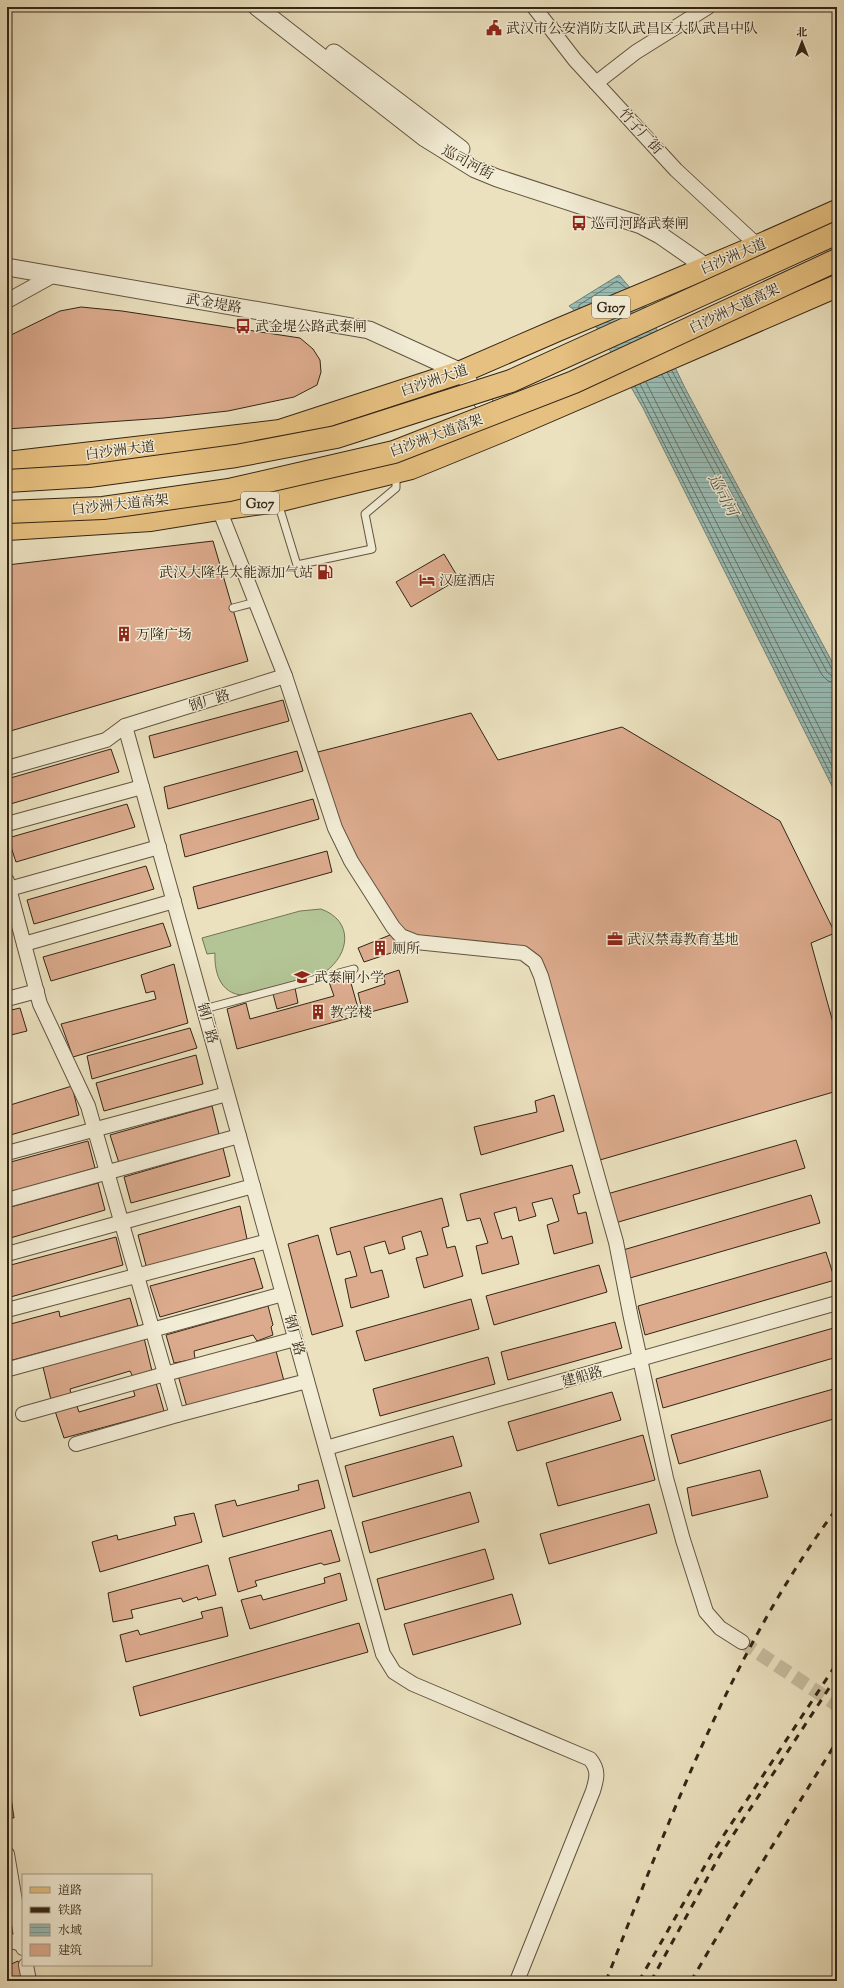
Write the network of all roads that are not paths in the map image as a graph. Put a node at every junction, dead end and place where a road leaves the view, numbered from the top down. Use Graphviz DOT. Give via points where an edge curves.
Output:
graph roads {
  1 [pos="257,7"];
  2 [pos="274,7"];
  3 [pos="534,7"];
  4 [pos="708,7"];
  5 [pos="596,83"];
  6 [pos="837,211"];
  7 [pos="837,233"];
  8 [pos="758,246"];
  9 [pos="837,260"];
  10 [pos="713,265"];
  11 [pos="7,267"];
  12 [pos="54,275"];
  13 [pos="837,286"];
  14 [pos="7,301"];
  15 [pos="461,372"];
  16 [pos="504,430"];
  17 [pos="7,463"];
  18 [pos="395,471"];
  19 [pos="7,481"];
  20 [pos="277,500"];
  21 [pos="219,509"];
  22 [pos="7,512"];
  23 [pos="7,529"];
  24 [pos="256,602"];
  25 [pos="233,608"];
  26 [pos="285,676"];
  27 [pos="125,726"];
  28 [pos="7,768"];
  29 [pos="142,787"];
  30 [pos="7,824"];
  31 [pos="159,847"];
  32 [pos="8,885"];
  33 [pos="174,901"];
  34 [pos="13,926"];
  35 [pos="24,944"];
  36 [pos="354,969"];
  37 [pos="37,991"];
  38 [pos="7,999"];
  39 [pos="204,1009"];
  40 [pos="227,1094"];
  41 [pos="95,1130"];
  42 [pos="239,1136"];
  43 [pos="7,1153"];
  44 [pos="108,1172"];
  45 [pos="253,1186"];
  46 [pos="7,1200"];
  47 [pos="122,1222"];
  48 [pos="268,1241"];
  49 [pos="7,1254"];
  50 [pos="138,1276"];
  51 [pos="283,1294"];
  52 [pos="837,1303"];
  53 [pos="7,1310"];
  54 [pos="153,1328"];
  55 [pos="296,1339"];
  56 [pos="640,1359"];
  57 [pos="9,1369"];
  58 [pos="165,1374"];
  59 [pos="307,1381"];
  60 [pos="23,1414"];
  61 [pos="176,1415"];
  62 [pos="76,1444"];
  63 [pos="326,1448"];
  64 [pos="742,1642"];
  65 [pos="7,1854"];
  66 [pos="10,1884"];
  67 [pos="7,1940"];
  68 [pos="22,1941"];
  69 [pos="22,1946"];
  70 [pos="26,1966"];
  71 [pos="29,1981"];
  72 [pos="517,1981"];
  1 -- 10 [label="street, 巡司河街" via="425,138 475,169 641,225"];
  2 -- 10 [label="street, 巡司河街" via="482,164 510,176 612,205 641,216 671,231"];
  3 -- 5 [label="street, 竹子厂街"];
  4 -- 5 [label="street" via="636,52"];
  5 -- 8 [label="street, 竹子厂街" via="676,170"];
  6 -- 8 [label="main road, 白沙洲大道 / G107"];
  7 -- 19 [label="main road, 白沙洲大道高架, bridge" via="511,381 336,437 236,456 96,475"];
  8 -- 10 [label="main road, 白沙洲大道 / G107"];
  9 -- 22 [label="main road, 白沙洲大道高架, bridge" via="574,382 394,452 229,490 104,508"];
  10 -- 15 [label="main road, 白沙洲大道 / G107"];
  11 -- 12 [label="street, 武金堤路"];
  12 -- 14 [label="street"];
  12 -- 15 [label="street, 武金堤路" via="368,330"];
  13 -- 16 [label="main road, G107"];
  15 -- 16 [label="street"];
  15 -- 17 [label="main road, 白沙洲大道 / G107" via="280,431"];
  16 -- 18 [label="main road, G107" via="411,468"];
  18 -- 20 [label="main road, G107"];
  18 -- 20 [label="lane" via="396,488 365,514 372,549 297,565"];
  20 -- 21 [label="main road, G107"];
  21 -- 23 [label="main road, G107" via="151,520"];
  21 -- 24 [label="street"];
  24 -- 25 [label="lane"];
  24 -- 26 [label="street"];
  26 -- 27 [label="street, 钢厂路"];
  26 -- 56 [label="street" via="335,828 351,861 397,932 416,942 522,953 535,962 616,1242"];
  27 -- 28 [label="street" via="106,740"];
  27 -- 29 [label="street, 钢厂路"];
  29 -- 30 [label="street"];
  29 -- 31 [label="street, 钢厂路"];
  31 -- 32 [label="street"];
  31 -- 33 [label="street, 钢厂路"];
  32 -- 34 [label="street"];
  33 -- 35 [label="street"];
  33 -- 39 [label="street, 钢厂路"];
  34 -- 35 [label="street"];
  35 -- 37 [label="street"];
  36 -- 39 [label="lane"];
  37 -- 38 [label="street"];
  37 -- 41 [label="street" via="40,1004 88,1106"];
  39 -- 40 [label="street, 钢厂路"];
  40 -- 41 [label="street"];
  40 -- 42 [label="street, 钢厂路"];
  41 -- 43 [label="street"];
  41 -- 44 [label="street"];
  42 -- 44 [label="street"];
  42 -- 45 [label="street, 钢厂路"];
  44 -- 46 [label="street"];
  44 -- 47 [label="street"];
  45 -- 47 [label="street"];
  45 -- 48 [label="street, 钢厂路"];
  47 -- 49 [label="street"];
  47 -- 50 [label="street"];
  48 -- 50 [label="street"];
  48 -- 51 [label="street, 钢厂路"];
  50 -- 53 [label="street"];
  50 -- 54 [label="street"];
  51 -- 54 [label="street"];
  51 -- 55 [label="street, 钢厂路"];
  52 -- 56 [label="street, 建船路"];
  54 -- 57 [label="street"];
  54 -- 58 [label="street"];
  55 -- 58 [label="street"];
  55 -- 59 [label="street, 钢厂路"];
  56 -- 63 [label="street, 建船路"];
  56 -- 64 [label="street" via="666,1478 706,1612 720,1628"];
  58 -- 60 [label="street"];
  58 -- 61 [label="street"];
  59 -- 61 [label="street"];
  59 -- 63 [label="street, 钢厂路"];
  61 -- 62 [label="street"];
  63 -- 72 [label="street, 钢厂路" via="383,1654 394,1672 413,1684 590,1759 595,1765 598,1776 593,1791"];
  65 -- 66 [label="street"];
  66 -- 68 [label="street"];
  67 -- 69 [label="street"];
  70 -- 71 [label="street"];
}
